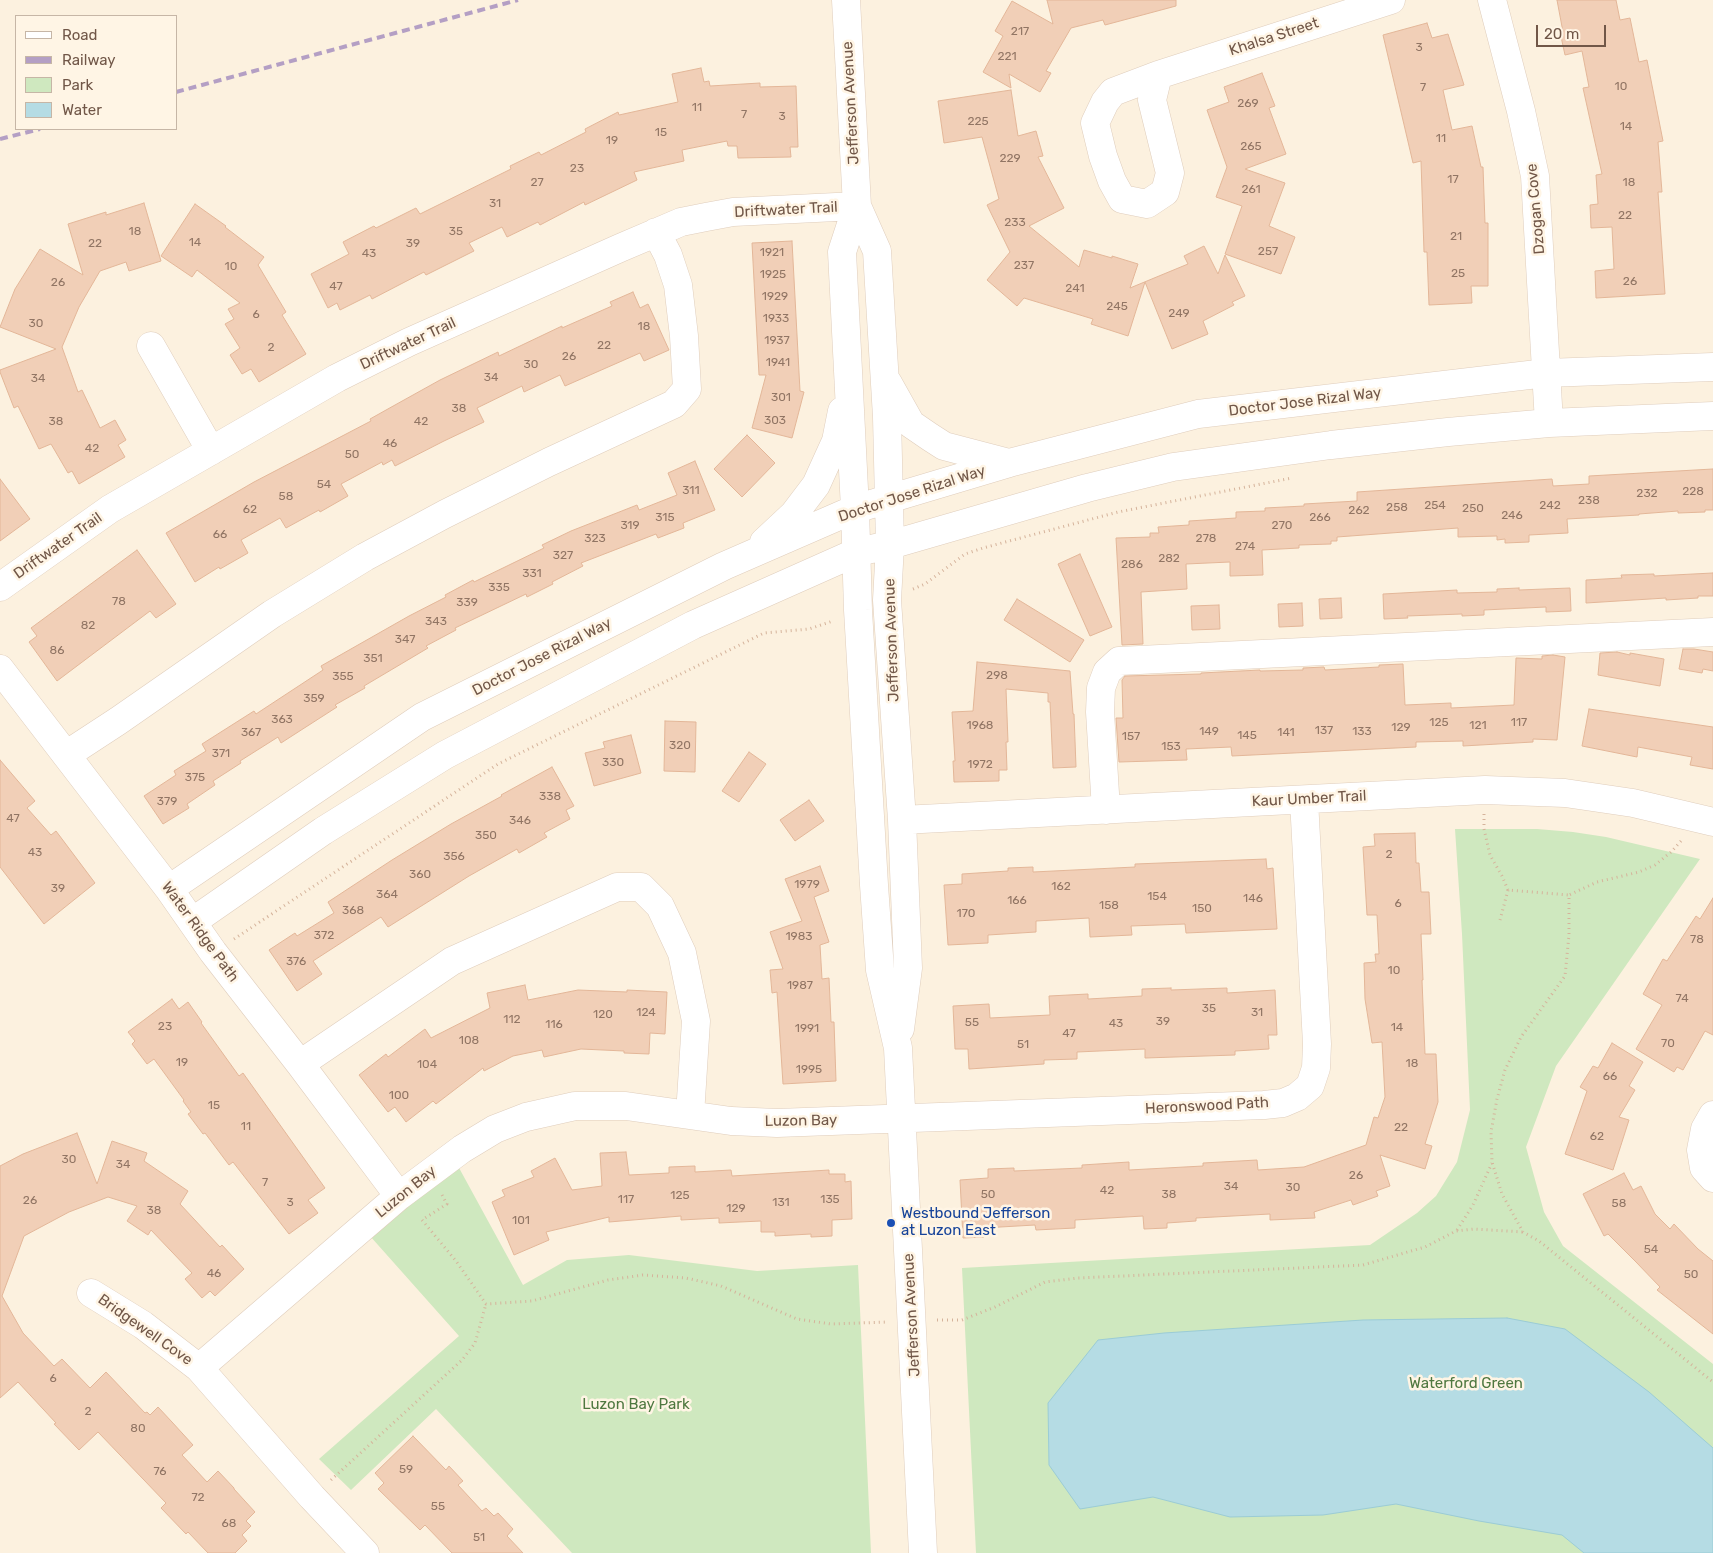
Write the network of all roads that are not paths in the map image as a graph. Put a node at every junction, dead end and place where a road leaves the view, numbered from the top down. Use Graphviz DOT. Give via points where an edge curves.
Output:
graph roads {
  1 [pos="846,0"];
  2 [pos="1391,0"];
  3 [pos="1492,0"];
  4 [pos="1158,75"];
  5 [pos="857,206"];
  6 [pos="656,232"];
  7 [pos="151,346"];
  8 [pos="1713,367"];
  9 [pos="1546,373"];
  10 [pos="884,377"];
  11 [pos="849,380"];
  12 [pos="1713,416"];
  13 [pos="1549,422"];
  14 [pos="212,451"];
  15 [pos="1009,463"];
  16 [pos="889,500"];
  17 [pos="855,509"];
  18 [pos="890,544"];
  19 [pos="856,552"];
  20 [pos="750,555"];
  21 [pos="0,587"];
  22 [pos="1713,632"];
  23 [pos="0,670"];
  24 [pos="66,755"];
  25 [pos="1304,800"];
  26 [pos="1106,810"];
  27 [pos="902,820"];
  28 [pos="1703,820"];
  29 [pos="169,889"];
  30 [pos="192,922"];
  31 [pos="898,1048"];
  32 [pos="300,1064"];
  33 [pos="690,1115"];
  34 [pos="1713,1116"];
  35 [pos="901,1118"];
  36 [pos="1713,1178"];
  37 [pos="399,1196"];
  38 [pos="91,1293"];
  39 [pos="199,1368"];
  40 [pos="365,1553"];
  41 [pos="924,1553"];
  1 -- 5 [label="street, Jefferson Avenue"];
  2 -- 4 [label="street, Khalsa Street"];
  3 -- 9 [label="street, Dzogan Cove" via="1535,176"];
  5 -- 6 [label="street, Driftwater Trail" via="733,212 681,222"];
  5 -- 10 [label="street, Jefferson Avenue" via="877,251"];
  5 -- 11 [label="street, Jefferson Avenue" via="842,252"];
  6 -- 14 [label="street, Driftwater Trail" via="385,354 337,378"];
  6 -- 24 [label="street" via="678,285 683,327 687,388 674,404 549,462 365,557 272,614"];
  7 -- 14 [label="street"];
  8 -- 9 [label="street, Doctor Jose Rizal Way"];
  9 -- 13 [label="street, Dzogan Cove"];
  9 -- 15 [label="street, Doctor Jose Rizal Way" via="1198,414"];
  10 -- 15 [label="street" via="911,424 923,433 944,446"];
  10 -- 16 [label="street, Jefferson Avenue"];
  11 -- 17 [label="street, Jefferson Avenue"];
  11 -- 20 [label="street" via="836,441 816,485 794,514"];
  12 -- 13 [label="street"];
  13 -- 18 [label="street" via="1332,445 1173,467"];
  14 -- 21 [label="street, Driftwater Trail" via="110,509"];
  15 -- 16 [label="street, Doctor Jose Rizal Way"];
  16 -- 17 [label="street, Doctor Jose Rizal Way"];
  16 -- 18 [label="street, Jefferson Avenue"];
  17 -- 19 [label="street, Jefferson Avenue"];
  17 -- 20 [label="street, Doctor Jose Rizal Way"];
  18 -- 19 [label="street"];
  18 -- 27 [label="street, Jefferson Avenue" via="887,600"];
  19 -- 30 [label="street" via="693,624 445,756 323,830"];
  19 -- 31 [label="street, Jefferson Avenue" via="880,970"];
  20 -- 29 [label="street, Doctor Jose Rizal Way" via="422,717"];
  22 -- 26 [label="street" via="1119,661 1107,672 1101,688"];
  23 -- 24 [label="street, Water Ridge Path"];
  24 -- 29 [label="street, Water Ridge Path"];
  25 -- 26 [label="street, Kaur Umber Trail"];
  25 -- 28 [label="street, Kaur Umber Trail" via="1443,791 1565,793 1633,803"];
  25 -- 35 [label="street, Heronswood Path" via="1317,1044 1316,1068 1310,1086 1283,1102 1264,1104"];
  26 -- 27 [label="street, Kaur Umber Trail"];
  27 -- 31 [label="street, Jefferson Avenue" via="908,968"];
  29 -- 30 [label="street, Water Ridge Path"];
  30 -- 32 [label="street, Water Ridge Path"];
  31 -- 35 [label="street, Jefferson Avenue"];
  32 -- 33 [label="street" via="452,961 617,887 641,887 660,906 682,953 696,1021"];
  32 -- 37 [label="street, Water Ridge Path"];
  33 -- 35 [label="street, Luzon Bay" via="777,1123"];
  33 -- 37 [label="street, Luzon Bay" via="626,1106 575,1106 526,1118 495,1129 462,1148"];
  34 -- 36 [label="street" via="1705,1129 1701,1150 1704,1168"];
  35 -- 41 [label="street, Jefferson Avenue"];
  37 -- 39 [label="street, Luzon Bay"];
  38 -- 39 [label="street, Bridgewell Cove" via="143,1325"];
  39 -- 40 [label="street"];
}
